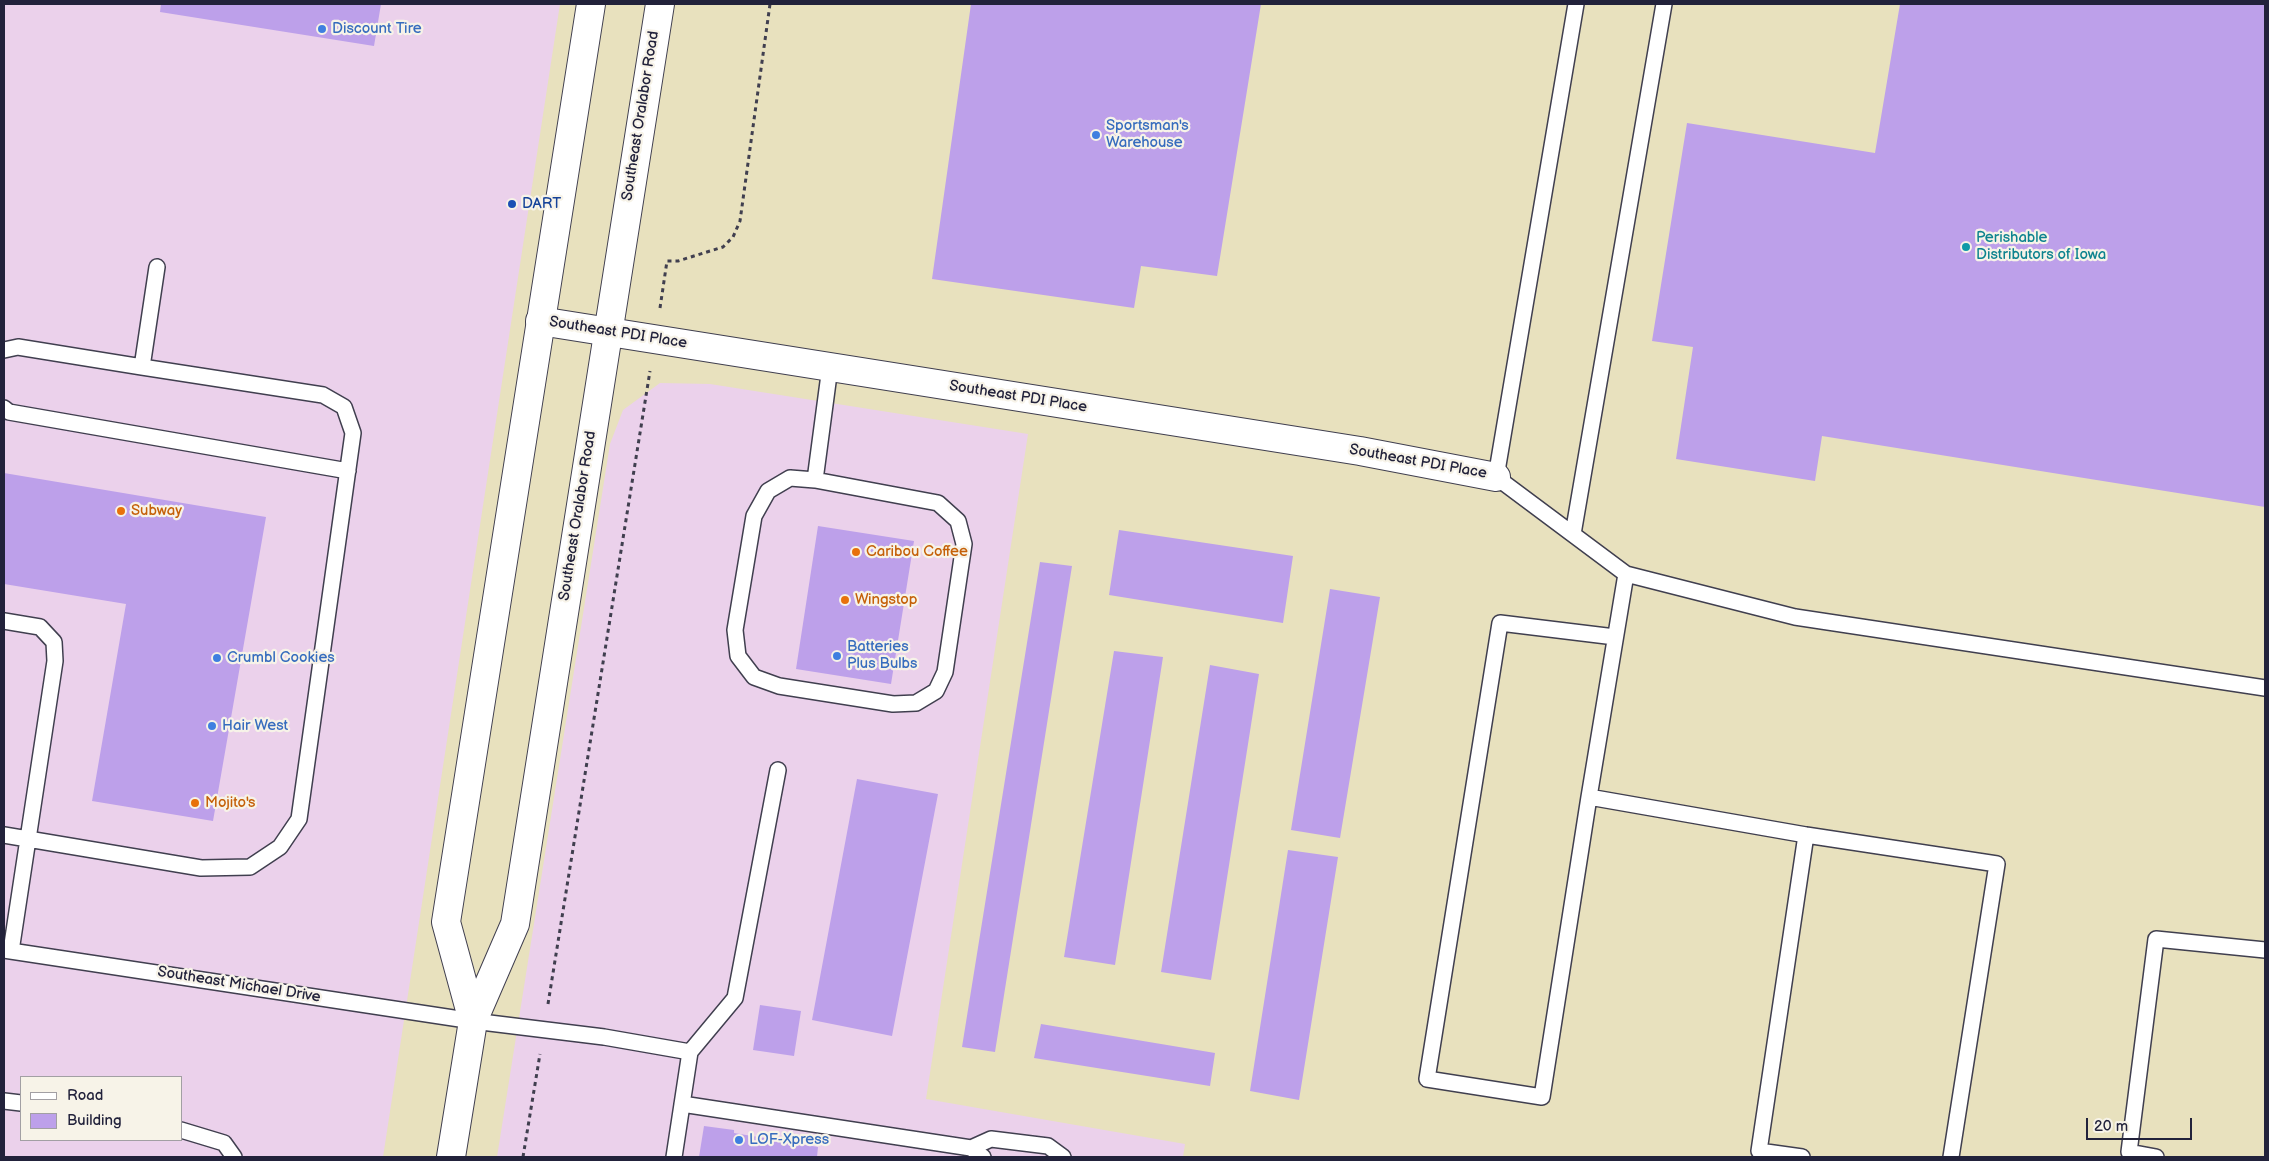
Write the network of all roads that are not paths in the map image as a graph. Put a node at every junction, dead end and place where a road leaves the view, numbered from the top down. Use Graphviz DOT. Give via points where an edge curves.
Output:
graph roads {
  1 [pos="591,4"];
  2 [pos="660,4"];
  3 [pos="1576,4"];
  4 [pos="1664,4"];
  5 [pos="157,267"];
  6 [pos="540,321"];
  7 [pos="607,332"];
  8 [pos="4,350"];
  9 [pos="142,367"];
  10 [pos="830,367"];
  11 [pos="4,408"];
  12 [pos="348,471"];
  13 [pos="1496,477"];
  14 [pos="815,480"];
  15 [pos="1573,534"];
  16 [pos="1626,574"];
  17 [pos="4,621"];
  18 [pos="1615,638"];
  19 [pos="2265,688"];
  20 [pos="778,770"];
  21 [pos="1589,797"];
  22 [pos="4,835"];
  23 [pos="1806,836"];
  24 [pos="28,839"];
  25 [pos="7,950"];
  26 [pos="2265,950"];
  27 [pos="473,1021"];
  28 [pos="690,1052"];
  29 [pos="4,1101"];
  30 [pos="20,1103"];
  31 [pos="682,1104"];
  32 [pos="182,1130"];
  33 [pos="977,1153"];
  34 [pos="234,1157"];
  35 [pos="451,1157"];
  36 [pos="674,1157"];
  37 [pos="1063,1157"];
  38 [pos="1802,1157"];
  39 [pos="1951,1157"];
  40 [pos="2156,1157"];
  1 -- 6 [label="main road, Southeast Oralabor Road"];
  2 -- 7 [label="main road, Southeast Oralabor Road"];
  3 -- 13 [label="lane"];
  4 -- 15 [label="lane"];
  5 -- 9 [label="lane"];
  6 -- 7 [label="main road, Southeast PDI Place"];
  6 -- 27 [label="main road, Southeast Oralabor Road" via="446,922"];
  7 -- 10 [label="main road, Southeast PDI Place"];
  7 -- 27 [label="main road, Southeast Oralabor Road" via="514,924"];
  8 -- 9 [label="lane" via="18,347"];
  9 -- 12 [label="lane" via="323,396 344,407 353,433"];
  10 -- 13 [label="main road, Southeast PDI Place" via="1351,450"];
  10 -- 14 [label="lane"];
  11 -- 12 [label="lane" via="9,412"];
  12 -- 24 [label="lane" via="299,818 280,848 250,866 201,868"];
  13 -- 15 [label="lane"];
  14 -- 14 [label="lane" via="790,478 768,491 754,516 735,630 738,656 754,677 779,686 893,704 916,703 936,691 944,672 964,544 958,521 938,503"];
  15 -- 16 [label="lane"];
  16 -- 18 [label="lane"];
  16 -- 19 [label="lane" via="1795,617"];
  17 -- 24 [label="lane" via="40,627 54,642 55,661"];
  18 -- 21 [label="lane"];
  18 -- 21 [label="lane" via="1500,623 1427,1079 1542,1097"];
  20 -- 28 [label="lane" via="735,998"];
  21 -- 23 [label="lane"];
  22 -- 24 [label="lane"];
  23 -- 38 [label="lane" via="1759,1151"];
  23 -- 39 [label="lane" via="1997,864"];
  24 -- 25 [label="lane"];
  25 -- 27 [label="lane, Southeast Michael Drive"];
  26 -- 40 [label="lane" via="2156,939 2129,1152"];
  27 -- 28 [label="lane, Southeast Michael Drive" via="604,1037"];
  27 -- 35 [label="main road, Southeast Oralabor Road"];
  28 -- 31 [label="lane"];
  29 -- 30 [label="lane"];
  31 -- 33 [label="lane"];
  31 -- 36 [label="lane"];
  32 -- 34 [label="lane" via="224,1143"];
  33 -- 37 [label="lane" via="990,1140 1048,1146"];
}
